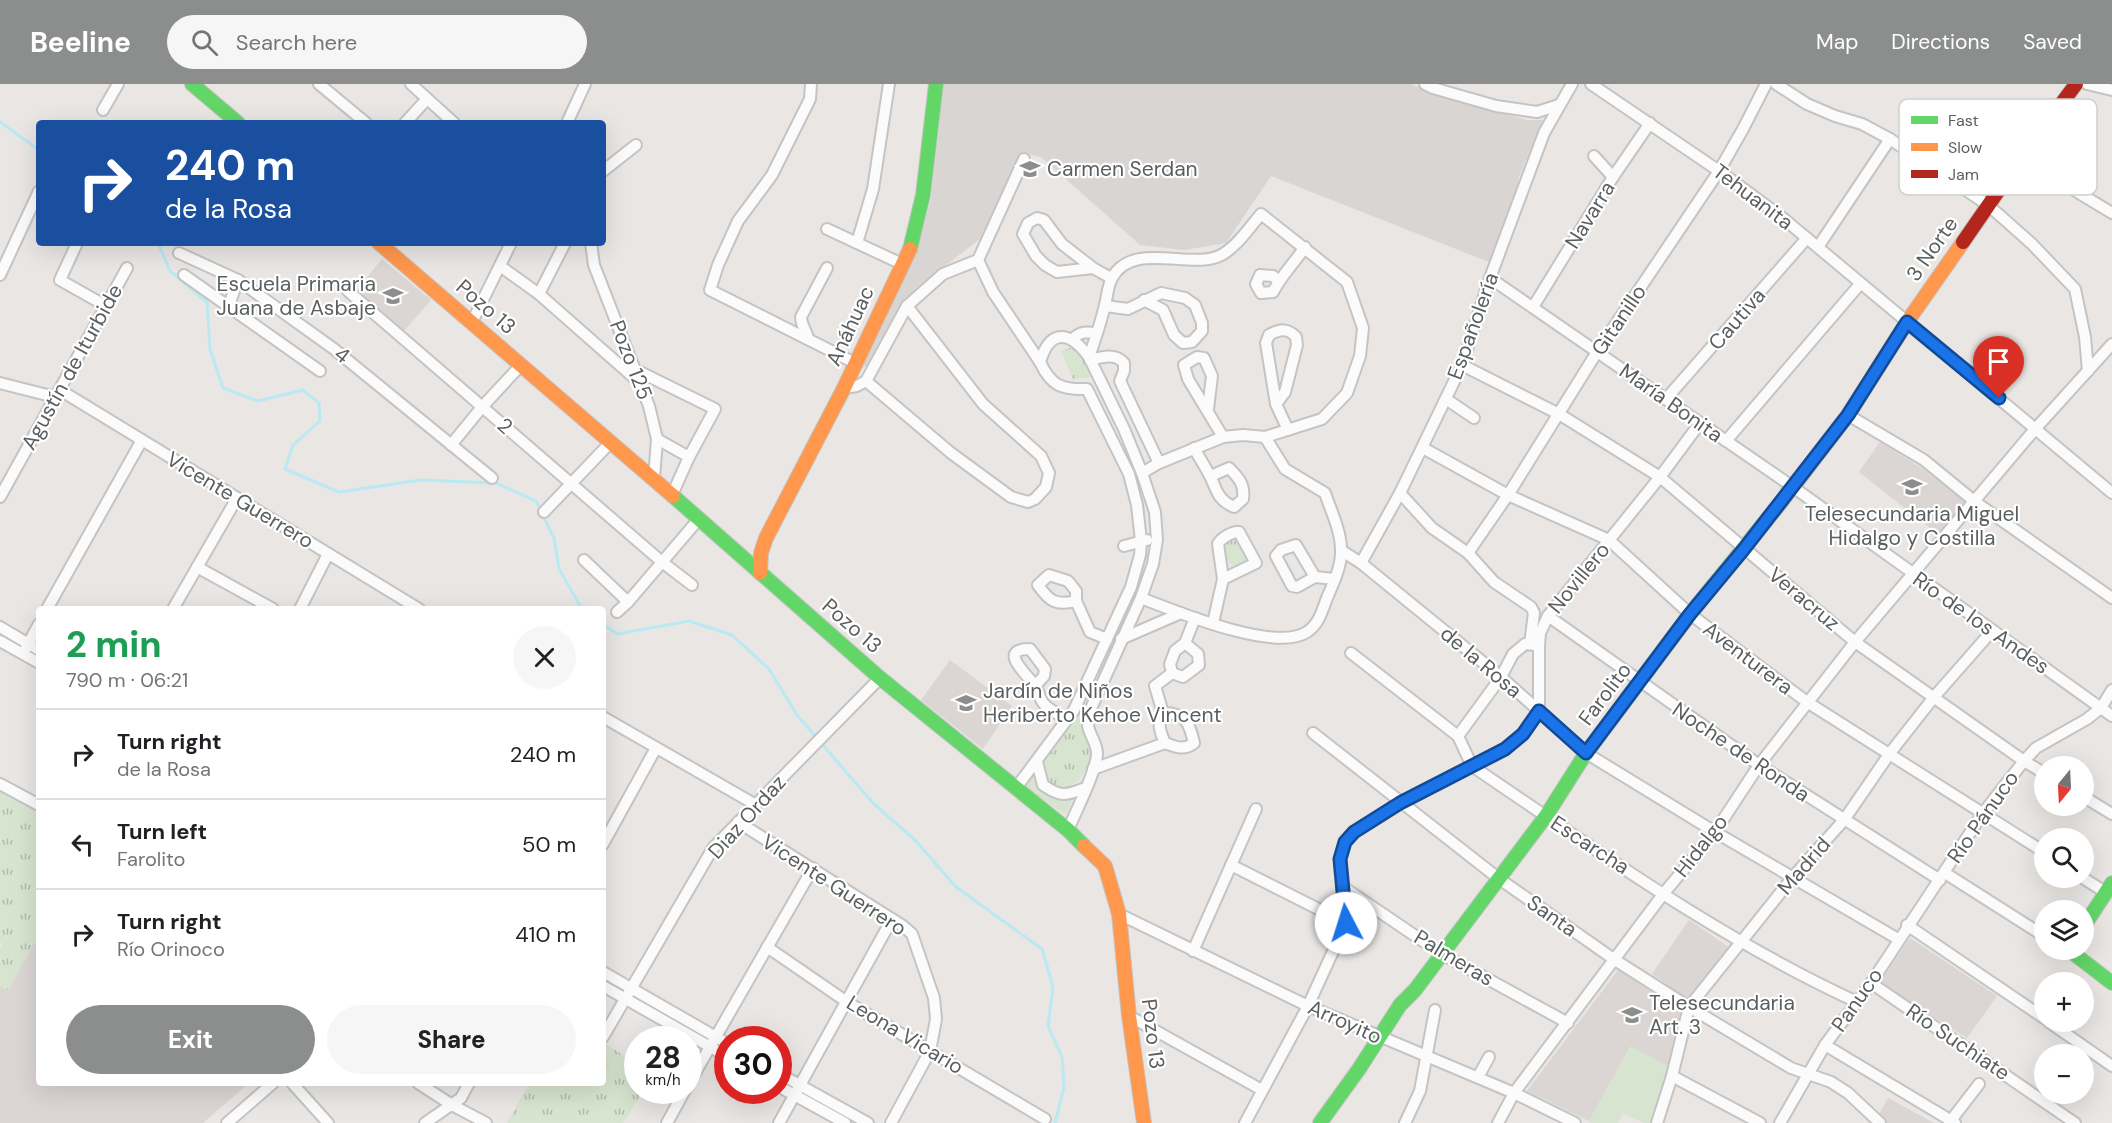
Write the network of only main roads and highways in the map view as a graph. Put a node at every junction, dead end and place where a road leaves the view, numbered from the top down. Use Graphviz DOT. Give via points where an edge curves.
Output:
graph roads {
  1 [pos="192,84"];
  2 [pos="936,84"];
  3 [pos="2076,84"];
  4 [pos="2065,99"];
  5 [pos="230,120"];
  6 [pos="1995,195"];
  7 [pos="383,246"];
  8 [pos="1907,322"];
  9 [pos="760,573"];
  10 [pos="2108,887"];
  11 [pos="2094,910"];
  12 [pos="2081,960"];
  13 [pos="2112,983"];
  14 [pos="1144,1123"];
  15 [pos="1320,1123"];
  1 -- 5 [label="main road"];
  2 -- 9 [label="main road, Anáhuac" via="919,218 910,248 844,388 766,538"];
  3 -- 4 [label="main road, 3 Norte"];
  6 -- 8 [label="main road, 3 Norte"];
  7 -- 9 [label="main road, Pozo 13"];
  8 -- 15 [label="main road, Farolito" via="1848,415 1586,753 1546,816 1400,1005"];
  9 -- 14 [label="main road, Pozo 13" via="880,678 1068,830 1105,866 1119,914"];
  10 -- 11 [label="main road"];
  12 -- 13 [label="main road"];
}
